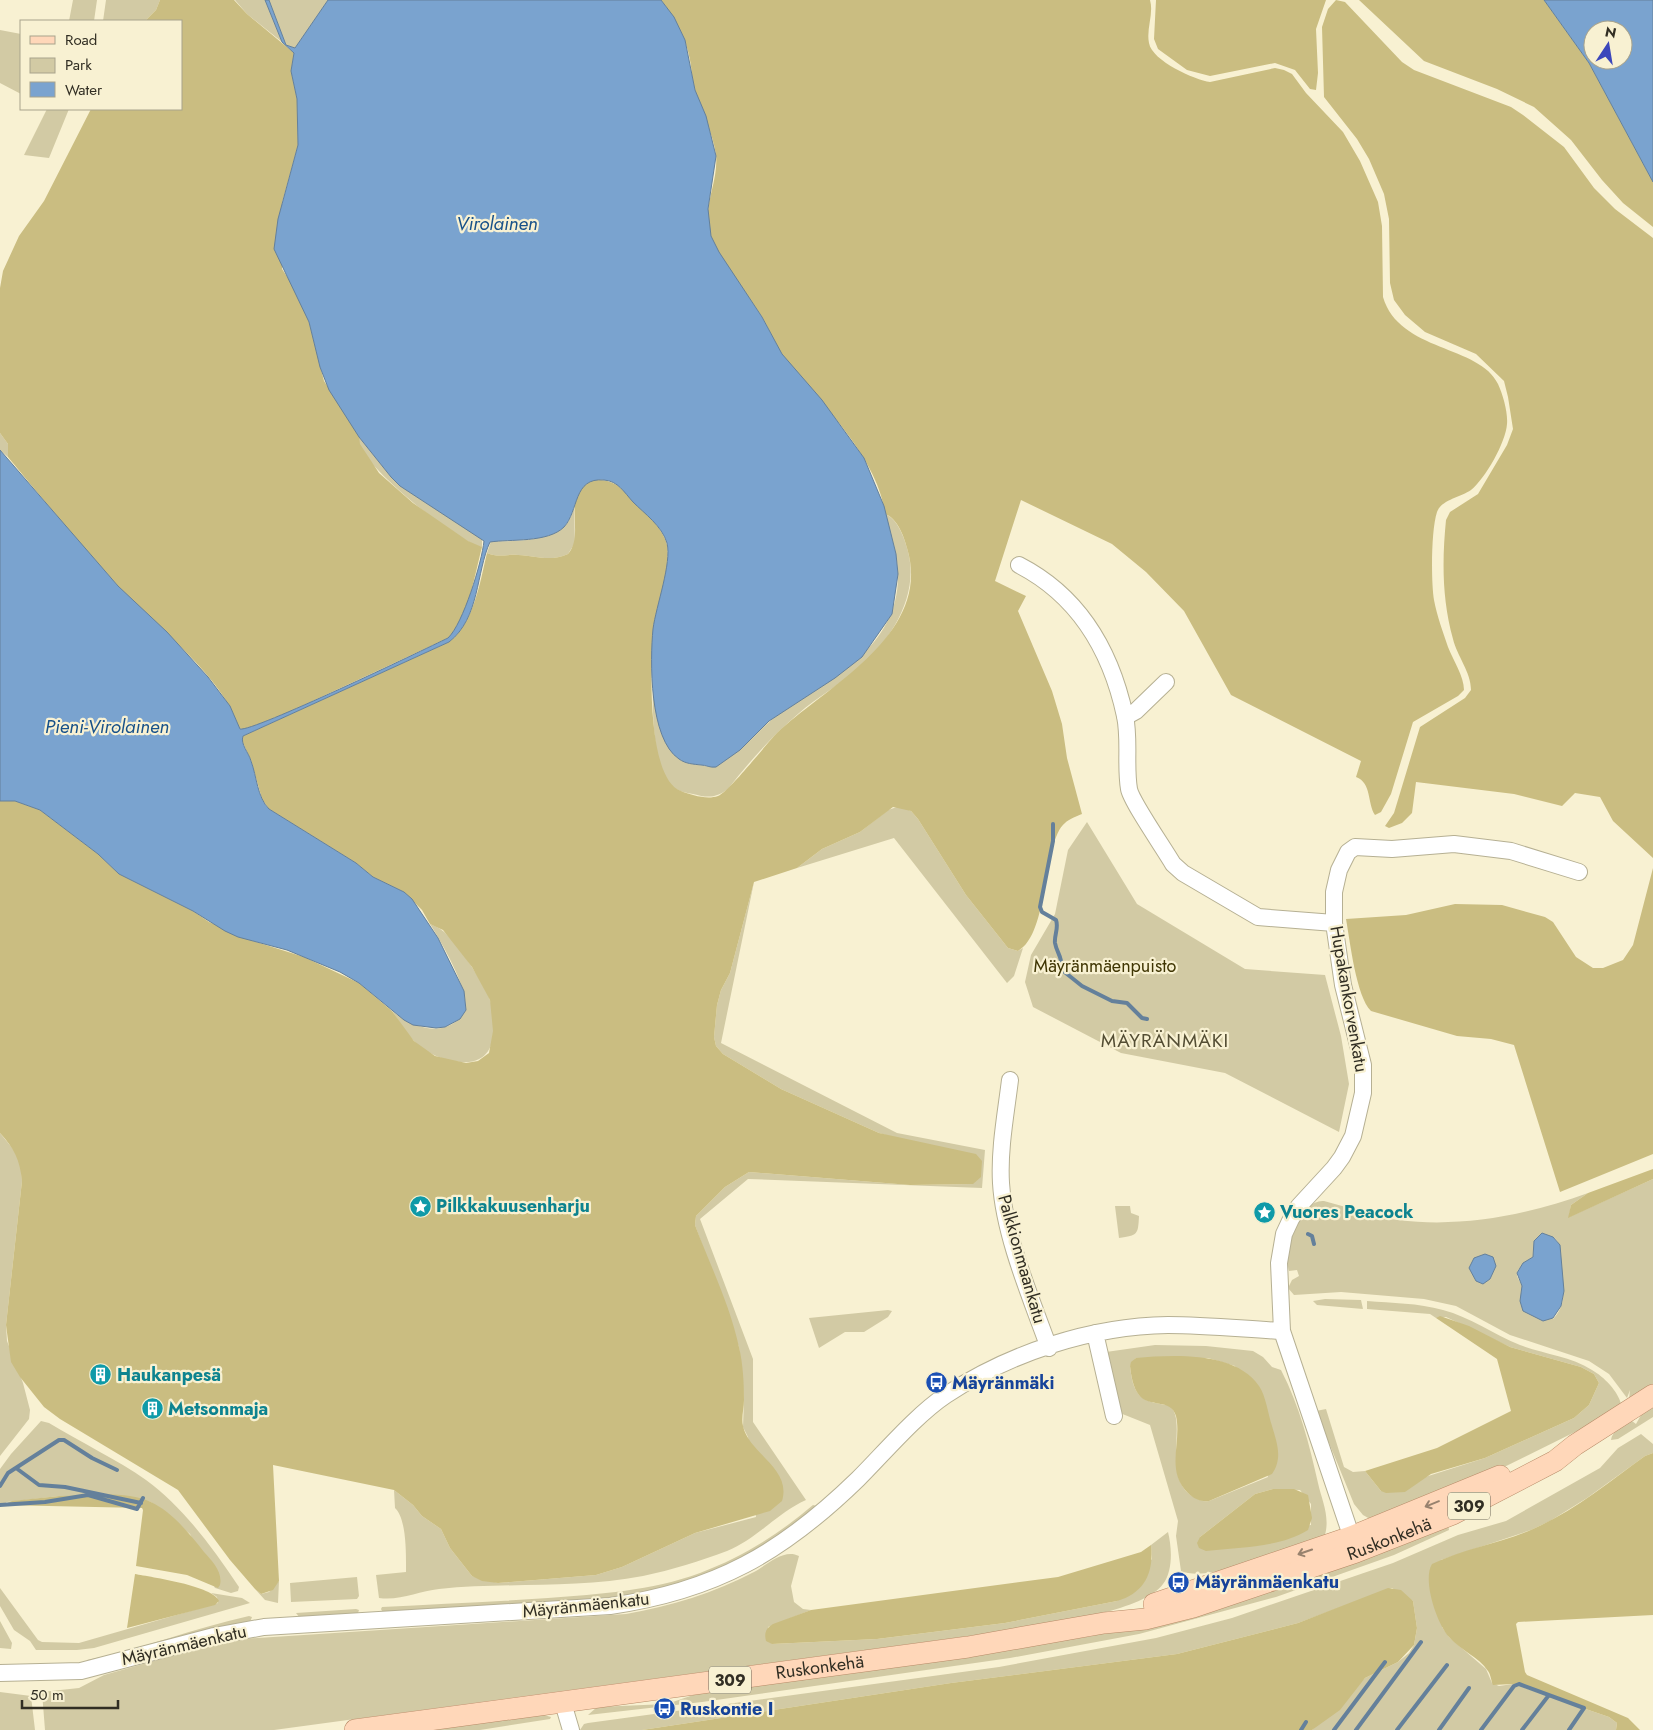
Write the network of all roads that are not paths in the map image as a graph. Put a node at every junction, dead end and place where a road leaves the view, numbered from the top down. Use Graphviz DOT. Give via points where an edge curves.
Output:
graph roads {
  1 [pos="1019,565"];
  2 [pos="1166,682"];
  3 [pos="1125,717"];
  4 [pos="1580,872"];
  5 [pos="1334,923"];
  6 [pos="1010,1080"];
  7 [pos="1282,1332"];
  8 [pos="1095,1333"];
  9 [pos="1049,1348"];
  10 [pos="1653,1395"];
  11 [pos="1114,1416"];
  12 [pos="1354,1544"];
  13 [pos="0,1673"];
  14 [pos="563,1703"];
  15 [pos="355,1730"];
  16 [pos="571,1730"];
  1 -- 3 [label="street" via="1053,586 1092,629 1106,658"];
  2 -- 3 [label="street" via="1136,711"];
  3 -- 5 [label="street" via="1129,790 1173,864 1183,874 1258,916"];
  4 -- 5 [label="street, Hupakankorvenkatu" via="1511,851 1454,844 1392,849 1355,847 1344,857 1337,876"];
  5 -- 7 [label="street, Hupakankorvenkatu" via="1343,985 1363,1065 1363,1093 1353,1136 1342,1156 1299,1206 1284,1234 1279,1263"];
  6 -- 9 [label="street, Palkkionmaankatu" via="1001,1163 1002,1199"];
  7 -- 8 [label="street, Mäyränmäenkatu" via="1167,1325"];
  7 -- 12 [label="street"];
  8 -- 9 [label="street, Mäyränmäenkatu"];
  8 -- 11 [label="street"];
  9 -- 13 [label="street, Mäyränmäenkatu" via="1017,1358 945,1396 829,1507 793,1536 747,1564 682,1592 610,1606 264,1627 214,1636 81,1670"];
  10 -- 12 [label="main road, Ruskonkehä / 309" via="1575,1446"];
  12 -- 14 [label="main road, Ruskonkehä / 309" via="1104,1623 968,1647"];
  14 -- 15 [label="main road, Ruskonkehä / 309"];
  14 -- 16 [label="street"];
}
